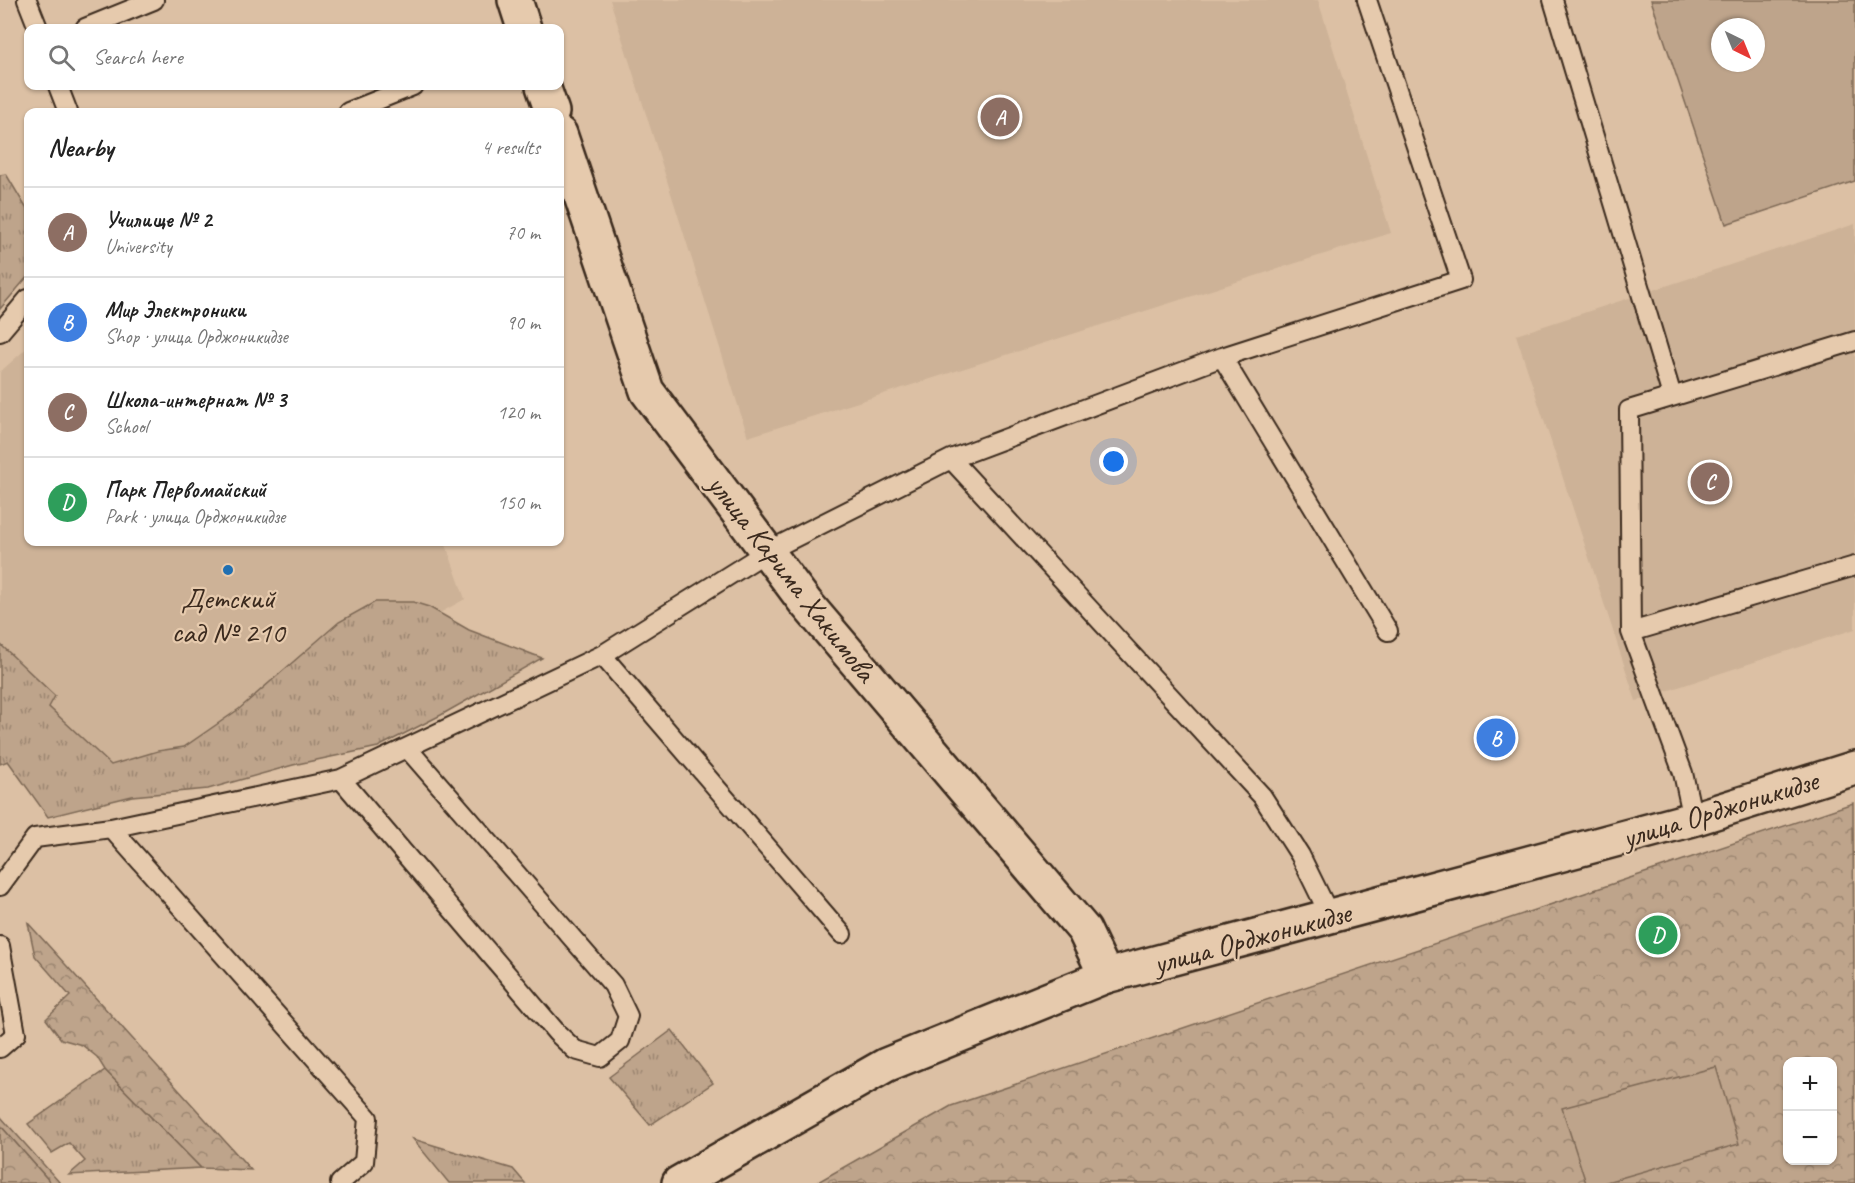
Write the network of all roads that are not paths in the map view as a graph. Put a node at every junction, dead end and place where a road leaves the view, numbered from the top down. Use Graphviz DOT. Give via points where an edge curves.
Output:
graph roads {
  1 [pos="27,0"];
  2 [pos="154,0"];
  3 [pos="515,0"];
  4 [pos="1367,0"];
  5 [pos="1553,0"];
  6 [pos="36,24"];
  7 [pos="95,24"];
  8 [pos="523,24"];
  9 [pos="60,90"];
  10 [pos="403,90"];
  11 [pos="544,90"];
  12 [pos="66,108"];
  13 [pos="358,108"];
  14 [pos="551,108"];
  15 [pos="564,146"];
  16 [pos="24,304"];
  17 [pos="0,332"];
  18 [pos="1855,341"];
  19 [pos="1222,357"];
  20 [pos="1672,396"];
  21 [pos="951,459"];
  22 [pos="768,550"];
  23 [pos="1855,566"];
  24 [pos="1388,631"];
  25 [pos="1631,632"];
  26 [pos="602,655"];
  27 [pos="408,749"];
  28 [pos="1855,768"];
  29 [pos="341,779"];
  30 [pos="1692,819"];
  31 [pos="111,828"];
  32 [pos="0,886"];
  33 [pos="1330,918"];
  34 [pos="842,934"];
  35 [pos="0,946"];
  36 [pos="1106,976"];
  37 [pos="0,1048"];
  38 [pos="340,1183"];
  39 [pos="679,1183"];
  1 -- 6 [label="lane"];
  2 -- 7 [label="lane"];
  3 -- 8 [label="main road"];
  4 -- 19 [label="lane" via="1461,280"];
  5 -- 20 [label="lane"];
  9 -- 12 [label="lane"];
  10 -- 13 [label="lane"];
  11 -- 14 [label="main road"];
  15 -- 22 [label="main road, улица Карима Хакимова" via="647,391"];
  16 -- 17 [label="lane"];
  18 -- 20 [label="lane"];
  19 -- 21 [label="lane"];
  19 -- 24 [label="lane"];
  20 -- 25 [label="lane" via="1629,410"];
  21 -- 22 [label="lane"];
  21 -- 33 [label="lane" via="1262,796 1300,855"];
  22 -- 26 [label="lane"];
  22 -- 36 [label="main road, улица Карима Хакимова" via="805,602 1084,930"];
  23 -- 25 [label="lane"];
  25 -- 30 [label="lane" via="1683,773"];
  26 -- 27 [label="lane"];
  26 -- 34 [label="lane"];
  27 -- 29 [label="lane"];
  27 -- 29 [label="lane" via="613,985 628,1016 620,1041 600,1057 575,1050 557,1033"];
  28 -- 30 [label="main road, улица Орджоникидзе"];
  29 -- 31 [label="lane"];
  30 -- 33 [label="main road, улица Орджоникидзе"];
  31 -- 32 [label="lane" via="35,838"];
  31 -- 38 [label="lane" via="368,1119 364,1162"];
  33 -- 36 [label="main road, улица Орджоникидзе"];
  35 -- 37 [label="lane" via="16,1034"];
  36 -- 39 [label="main road, улица Орджоникидзе" via="885,1065"];
}
